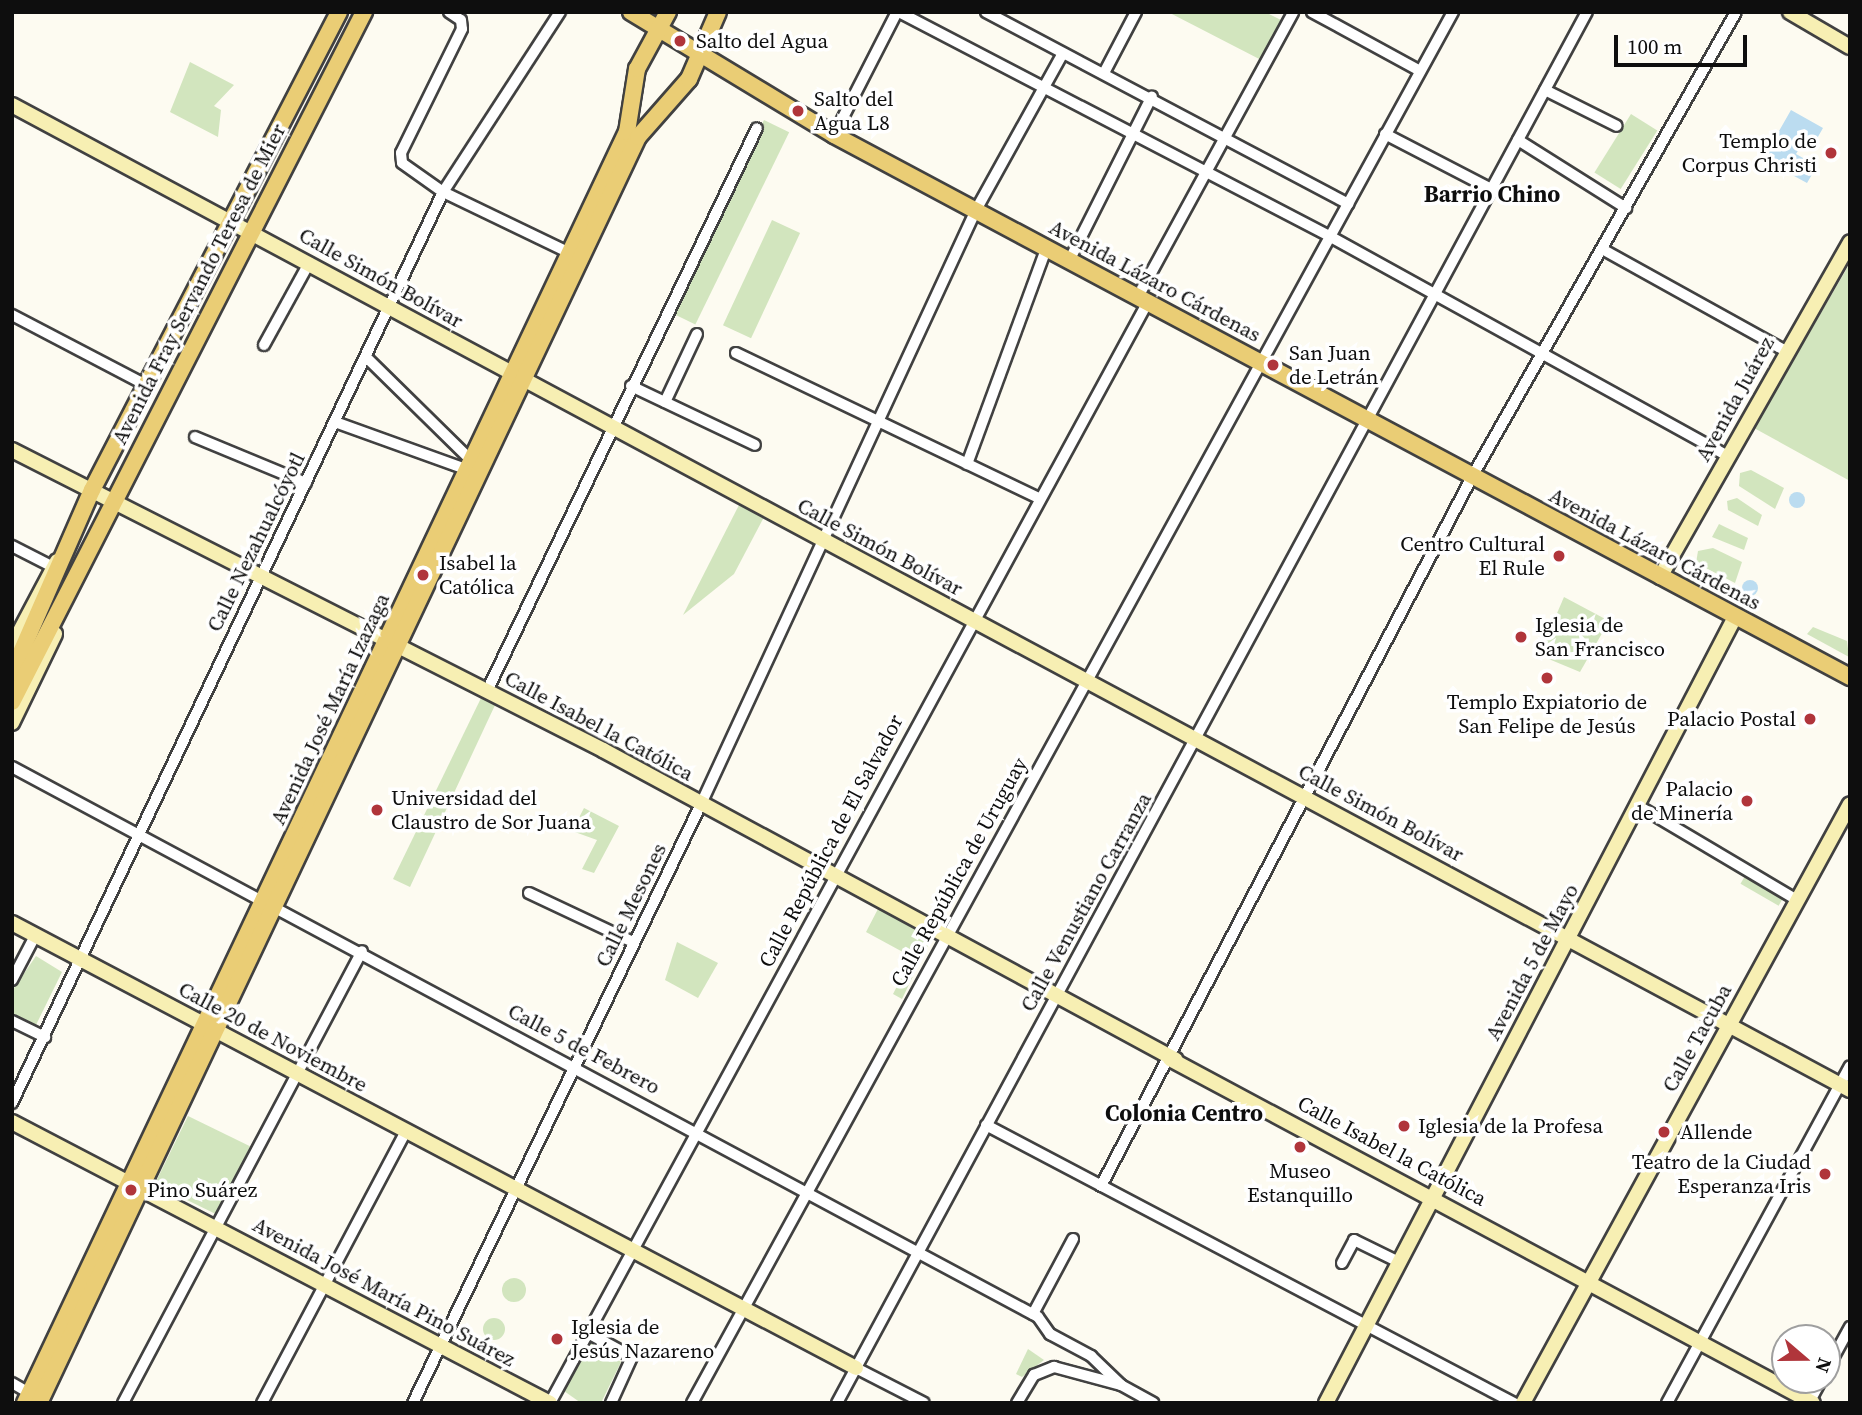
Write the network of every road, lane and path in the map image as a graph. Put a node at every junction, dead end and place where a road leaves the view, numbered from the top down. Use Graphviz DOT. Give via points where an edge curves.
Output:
graph roads {
  1 [pos="339,12"];
  2 [pos="364,12"];
  3 [pos="560,12"];
  4 [pos="631,12"];
  5 [pos="667,12"];
  6 [pos="718,12"];
  7 [pos="898,12"];
  8 [pos="986,12"];
  9 [pos="1136,12"];
  10 [pos="1293,12"];
  11 [pos="1312,12"];
  12 [pos="1453,12"];
  13 [pos="1587,12"];
  14 [pos="1736,12"];
  15 [pos="1790,12"];
  16 [pos="456,14"];
  17 [pos="656,29"];
  18 [pos="1850,47"];
  19 [pos="1063,53"];
  20 [pos="702,58"];
  21 [pos="1420,71"];
  22 [pos="1104,72"];
  23 [pos="1044,87"];
  24 [pos="1545,90"];
  25 [pos="1152,96"];
  26 [pos="12,105"];
  27 [pos="1617,126"];
  28 [pos="757,128"];
  29 [pos="1133,133"];
  30 [pos="1385,134"];
  31 [pos="834,135"];
  32 [pos="1226,135"];
  33 [pos="1518,140"];
  34 [pos="1207,171"];
  35 [pos="1491,189"];
  36 [pos="443,192"];
  37 [pos="1348,204"];
  38 [pos="1626,208"];
  39 [pos="976,210"];
  40 [pos="232,219"];
  41 [pos="251,230"];
  42 [pos="1331,237"];
  43 [pos="1850,242"];
  44 [pos="1047,247"];
  45 [pos="1602,249"];
  46 [pos="570,253"];
  47 [pos="1070,259"];
  48 [pos="309,263"];
  49 [pos="1435,294"];
  50 [pos="1144,298"];
  51 [pos="388,308"];
  52 [pos="12,315"];
  53 [pos="697,334"];
  54 [pos="264,345"];
  55 [pos="1786,351"];
  56 [pos="736,353"];
  57 [pos="1541,353"];
  58 [pos="366,357"];
  59 [pos="1259,360"];
  60 [pos="518,376"];
  61 [pos="146,385"];
  62 [pos="631,386"];
  63 [pos="665,402"];
  64 [pos="1367,418"];
  65 [pos="877,421"];
  66 [pos="335,422"];
  67 [pos="614,427"];
  68 [pos="195,437"];
  69 [pos="755,445"];
  70 [pos="12,450"];
  71 [pos="1727,456"];
  72 [pos="967,464"];
  73 [pos="470,465"];
  74 [pos="1473,475"];
  75 [pos="306,483"];
  76 [pos="92,490"];
  77 [pos="1038,498"];
  78 [pos="112,499"];
  79 [pos="825,541"];
  80 [pos="12,546"];
  81 [pos="66,554"];
  82 [pos="51,566"];
  83 [pos="262,574"];
  84 [pos="72,576"];
  85 [pos="1660,577"];
  86 [pos="1735,617"];
  87 [pos="972,620"];
  88 [pos="392,641"];
  89 [pos="12,646"];
  90 [pos="12,673"];
  91 [pos="1850,677"];
  92 [pos="1086,680"];
  93 [pos="487,691"];
  94 [pos="12,702"];
  95 [pos="12,723"];
  96 [pos="1197,740"];
  97 [pos="12,768"];
  98 [pos="1305,797"];
  99 [pos="701,804"];
  100 [pos="1850,804"];
  101 [pos="1637,805"];
  102 [pos="138,835"];
  103 [pos="834,876"];
  104 [pos="528,893"];
  105 [pos="1797,900"];
  106 [pos="269,903"];
  107 [pos="12,923"];
  108 [pos="35,936"];
  109 [pos="946,936"];
  110 [pos="1567,940"];
  111 [pos="633,942"];
  112 [pos="362,951"];
  113 [pos="81,961"];
  114 [pos="12,980"];
  115 [pos="1056,996"];
  116 [pos="12,1021"];
  117 [pos="1728,1026"];
  118 [pos="209,1027"];
  119 [pos="45,1037"];
  120 [pos="1168,1056"];
  121 [pos="575,1066"];
  122 [pos="1850,1066"];
  123 [pos="295,1073"];
  124 [pos="1844,1087"];
  125 [pos="12,1103"];
  126 [pos="12,1122"];
  127 [pos="986,1125"];
  128 [pos="406,1131"];
  129 [pos="698,1133"];
  130 [pos="134,1185"];
  131 [pos="1101,1186"];
  132 [pos="514,1188"];
  133 [pos="807,1191"];
  134 [pos="1433,1197"];
  135 [pos="215,1226"];
  136 [pos="1073,1238"];
  137 [pos="634,1251"];
  138 [pos="918,1251"];
  139 [pos="1399,1262"];
  140 [pos="1342,1263"];
  141 [pos="1588,1280"];
  142 [pos="325,1283"];
  143 [pos="743,1308"];
  144 [pos="1033,1314"];
  145 [pos="1366,1326"];
  146 [pos="1850,1326"];
  147 [pos="588,1333"];
  148 [pos="1699,1341"];
  149 [pos="1841,1342"];
  150 [pos="442,1344"];
  151 [pos="856,1367"];
  152 [pos="12,1384"];
  153 [pos="1121,1385"];
  154 [pos="31,1399"];
  155 [pos="1811,1402"];
  156 [pos="123,1403"];
  157 [pos="262,1403"];
  158 [pos="413,1403"];
  159 [pos="550,1403"];
  160 [pos="611,1403"];
  161 [pos="692,1403"];
  162 [pos="837,1403"];
  163 [pos="924,1403"];
  164 [pos="1017,1403"];
  165 [pos="1153,1403"];
  166 [pos="1326,1403"];
  167 [pos="1514,1403"];
  168 [pos="1523,1403"];
  169 [pos="1667,1403"];
  1 -- 40 [label="main road, Avenida Fray Servando Teresa de Mier"];
  2 -- 41 [label="main road, Avenida Fray Servando Teresa de Mier"];
  3 -- 36 [label="street, Calle Nezahualcóyotl"];
  4 -- 17 [label="main road, Avenida Lázaro Cárdenas"];
  5 -- 17 [label="main road, Avenida José María Izazaga"];
  6 -- 20 [label="main road, Avenida José María Izazaga"];
  7 -- 23 [label="street"];
  7 -- 31 [label="street"];
  8 -- 19 [label="street"];
  9 -- 22 [label="street"];
  10 -- 32 [label="street, Calle República de El Salvador"];
  11 -- 21 [label="street"];
  12 -- 21 [label="street, Calle República de Uruguay"];
  13 -- 24 [label="street, Calle Venustiano Carranza"];
  14 -- 38 [label="street"];
  15 -- 18 [label="street"];
  16 -- 36 [label="street" via="462,29 400,158"];
  17 -- 20 [label="main road, Avenida Lázaro Cárdenas"];
  17 -- 46 [label="main road, Avenida José María Izazaga" via="637,69 627,132"];
  19 -- 22 [label="street"];
  19 -- 23 [label="street, Calle Mesones"];
  20 -- 31 [label="main road, Avenida Lázaro Cárdenas"];
  20 -- 60 [label="main road, Avenida José María Izazaga" via="638,137"];
  21 -- 30 [label="street, Calle República de Uruguay"];
  22 -- 25 [label="street"];
  23 -- 29 [label="street"];
  23 -- 39 [label="street, Calle Mesones"];
  24 -- 27 [label="street"];
  24 -- 33 [label="street, Calle Venustiano Carranza"];
  25 -- 29 [label="street"];
  25 -- 32 [label="street"];
  26 -- 40 [label="street, Calle Simón Bolívar"];
  28 -- 62 [label="street"];
  29 -- 34 [label="street"];
  29 -- 47 [label="street"];
  30 -- 35 [label="street"];
  30 -- 37 [label="street, Calle República de Uruguay"];
  31 -- 39 [label="main road, Avenida Lázaro Cárdenas"];
  32 -- 34 [label="street, Calle República de El Salvador"];
  32 -- 37 [label="street"];
  33 -- 35 [label="street, Calle Venustiano Carranza"];
  33 -- 38 [label="street"];
  34 -- 42 [label="street"];
  34 -- 50 [label="street, Calle República de El Salvador"];
  35 -- 49 [label="street, Calle Venustiano Carranza"];
  36 -- 46 [label="street"];
  36 -- 51 [label="street, Calle Nezahualcóyotl"];
  37 -- 42 [label="street, Calle República de Uruguay"];
  38 -- 45 [label="street"];
  39 -- 44 [label="main road, Avenida Lázaro Cárdenas"];
  39 -- 65 [label="street, Calle Mesones"];
  40 -- 41 [label="street, Calle Simón Bolívar"];
  40 -- 61 [label="main road, Avenida Fray Servando Teresa de Mier"];
  41 -- 48 [label="street, Calle Simón Bolívar"];
  41 -- 78 [label="main road, Avenida Fray Servando Teresa de Mier"];
  42 -- 49 [label="street"];
  42 -- 59 [label="street, Calle República de Uruguay"];
  43 -- 55 [label="street, Avenida Juárez"];
  44 -- 47 [label="main road, Avenida Lázaro Cárdenas"];
  44 -- 72 [label="street"];
  45 -- 55 [label="street"];
  45 -- 57 [label="street"];
  46 -- 60 [label="main road, Avenida José María Izazaga"];
  47 -- 50 [label="main road, Avenida Lázaro Cárdenas"];
  48 -- 51 [label="street, Calle Simón Bolívar"];
  48 -- 54 [label="street"];
  49 -- 57 [label="street"];
  49 -- 64 [label="street, Calle Venustiano Carranza"];
  50 -- 59 [label="main road, Avenida Lázaro Cárdenas"];
  50 -- 77 [label="street, Calle República de El Salvador"];
  51 -- 58 [label="street, Calle Nezahualcóyotl"];
  51 -- 60 [label="street, Calle Simón Bolívar"];
  52 -- 61 [label="street"];
  53 -- 63 [label="street"];
  55 -- 71 [label="street, Avenida Juárez"];
  56 -- 65 [label="street"];
  57 -- 71 [label="street"];
  57 -- 74 [label="street"];
  58 -- 66 [label="street, Calle Nezahualcóyotl"];
  58 -- 73 [label="street"];
  59 -- 64 [label="main road, Avenida Lázaro Cárdenas"];
  59 -- 92 [label="street, Calle República de Uruguay"];
  60 -- 67 [label="street, Calle Simón Bolívar"];
  60 -- 73 [label="main road, Avenida José María Izazaga"];
  60 -- 88 [label="main road, Avenida José María Izazaga"];
  61 -- 76 [label="main road, Avenida Fray Servando Teresa de Mier"];
  62 -- 63 [label="street"];
  62 -- 67 [label="street"];
  63 -- 69 [label="street"];
  64 -- 74 [label="main road, Avenida Lázaro Cárdenas"];
  64 -- 96 [label="street, Calle Venustiano Carranza"];
  65 -- 72 [label="street"];
  65 -- 79 [label="street, Calle Mesones"];
  66 -- 73 [label="street"];
  66 -- 75 [label="street, Calle Nezahualcóyotl"];
  67 -- 79 [label="street, Calle Simón Bolívar"];
  67 -- 93 [label="street"];
  68 -- 75 [label="street"];
  70 -- 76 [label="street, Calle Isabel la Católica"];
  71 -- 85 [label="street, Avenida Juárez"];
  72 -- 77 [label="street"];
  73 -- 88 [label="main road, Avenida José María Izazaga"];
  74 -- 85 [label="main road, Avenida Lázaro Cárdenas"];
  74 -- 98 [label="street"];
  75 -- 83 [label="street, Calle Nezahualcóyotl"];
  76 -- 78 [label="street, Calle Isabel la Católica"];
  76 -- 81 [label="main road, Avenida Fray Servando Teresa de Mier"];
  77 -- 87 [label="street, Calle República de El Salvador"];
  78 -- 83 [label="street, Calle Isabel la Católica"];
  78 -- 84 [label="main road, Avenida Fray Servando Teresa de Mier"];
  79 -- 87 [label="street, Calle Simón Bolívar"];
  79 -- 99 [label="street, Calle Mesones"];
  80 -- 82 [label="street"];
  81 -- 82 [label="street, Avenida Fray Servando Teresa de Mier"];
  81 -- 90 [label="main road, Avenida Fray Servando Teresa de Mier"];
  82 -- 89 [label="street, Avenida Fray Servando Teresa de Mier"];
  83 -- 88 [label="street, Calle Isabel la Católica"];
  83 -- 102 [label="street, Calle Nezahualcóyotl"];
  84 -- 94 [label="main road, Avenida Fray Servando Teresa de Mier"];
  84 -- 95 [label="street, Avenida Fray Servando Teresa de Mier" via="64,617"];
  85 -- 86 [label="main road, Avenida Lázaro Cárdenas"];
  86 -- 91 [label="main road, Avenida Lázaro Cárdenas"];
  86 -- 101 [label="street, Avenida 5 de Mayo"];
  87 -- 92 [label="street, Calle Simón Bolívar"];
  87 -- 103 [label="street, Calle República de El Salvador"];
  88 -- 93 [label="street, Calle Isabel la Católica"];
  88 -- 106 [label="main road, Avenida José María Izazaga"];
  92 -- 96 [label="street, Calle Simón Bolívar"];
  92 -- 109 [label="street, Calle República de Uruguay"];
  93 -- 99 [label="street, Calle Isabel la Católica"];
  96 -- 98 [label="street, Calle Simón Bolívar"];
  96 -- 115 [label="street, Calle Venustiano Carranza"];
  97 -- 102 [label="street, Calle 5 de Febrero"];
  98 -- 110 [label="street, Calle Simón Bolívar"];
  98 -- 120 [label="street"];
  99 -- 103 [label="street, Calle Isabel la Católica"];
  99 -- 111 [label="street, Calle Mesones"];
  100 -- 105 [label="street, Calle Tacuba"];
  101 -- 105 [label="street"];
  101 -- 110 [label="street, Avenida 5 de Mayo"];
  102 -- 106 [label="street, Calle 5 de Febrero"];
  102 -- 113 [label="street, Calle Nezahualcóyotl"];
  103 -- 109 [label="street, Calle Isabel la Católica"];
  103 -- 129 [label="street, Calle República de El Salvador"];
  104 -- 111 [label="street"];
  105 -- 117 [label="street, Calle Tacuba"];
  106 -- 112 [label="street, Calle 5 de Febrero"];
  106 -- 118 [label="main road, Avenida José María Izazaga"];
  107 -- 108 [label="street, Calle 20 de Noviembre"];
  108 -- 113 [label="street, Calle 20 de Noviembre"];
  108 -- 114 [label="street"];
  109 -- 115 [label="street, Calle Isabel la Católica"];
  109 -- 133 [label="street, Calle República de Uruguay"];
  110 -- 117 [label="street, Calle Simón Bolívar"];
  110 -- 134 [label="street, Avenida 5 de Mayo"];
  111 -- 121 [label="street, Calle Mesones"];
  112 -- 121 [label="street, Calle 5 de Febrero"];
  112 -- 123 [label="street"];
  113 -- 118 [label="street, Calle 20 de Noviembre"];
  113 -- 119 [label="street, Calle Nezahualcóyotl"];
  115 -- 120 [label="street, Calle Isabel la Católica"];
  115 -- 127 [label="street, Calle Venustiano Carranza"];
  116 -- 119 [label="street"];
  117 -- 124 [label="street, Calle Simón Bolívar"];
  117 -- 141 [label="street, Calle Tacuba"];
  118 -- 123 [label="street, Calle 20 de Noviembre"];
  118 -- 130 [label="main road, Avenida José María Izazaga"];
  119 -- 125 [label="street, Calle Nezahualcóyotl"];
  120 -- 131 [label="street"];
  120 -- 134 [label="street, Calle Isabel la Católica"];
  121 -- 129 [label="street, Calle 5 de Febrero"];
  121 -- 132 [label="street, Calle Mesones"];
  122 -- 124 [label="street"];
  123 -- 128 [label="street, Calle 20 de Noviembre"];
  123 -- 135 [label="street"];
  124 -- 148 [label="street"];
  126 -- 130 [label="street, Avenida José María Pino Suárez"];
  127 -- 131 [label="street"];
  127 -- 138 [label="street, Calle Venustiano Carranza"];
  128 -- 132 [label="street, Calle 20 de Noviembre"];
  128 -- 142 [label="street"];
  129 -- 133 [label="street, Calle 5 de Febrero"];
  129 -- 137 [label="street, Calle República de El Salvador"];
  130 -- 135 [label="street, Avenida José María Pino Suárez"];
  130 -- 154 [label="main road, Avenida José María Izazaga"];
  131 -- 145 [label="street"];
  132 -- 137 [label="street, Calle 20 de Noviembre"];
  132 -- 150 [label="street, Calle Mesones"];
  133 -- 138 [label="street, Calle 5 de Febrero"];
  133 -- 143 [label="street, Calle República de Uruguay"];
  134 -- 139 [label="street, Avenida 5 de Mayo"];
  134 -- 141 [label="street, Calle Isabel la Católica"];
  135 -- 142 [label="street, Avenida José María Pino Suárez"];
  135 -- 156 [label="street"];
  136 -- 144 [label="street"];
  137 -- 143 [label="street, Calle 20 de Noviembre"];
  137 -- 147 [label="street, Calle República de El Salvador"];
  138 -- 144 [label="street, Calle 5 de Febrero"];
  138 -- 151 [label="street, Calle Venustiano Carranza"];
  139 -- 140 [label="street" via="1353,1240"];
  139 -- 145 [label="street, Avenida 5 de Mayo"];
  141 -- 148 [label="street, Calle Isabel la Católica"];
  141 -- 168 [label="street, Calle Tacuba"];
  142 -- 150 [label="street, Avenida José María Pino Suárez"];
  142 -- 157 [label="street"];
  143 -- 151 [label="street"];
  143 -- 161 [label="street, Calle República de Uruguay"];
  144 -- 153 [label="street, Calle 5 de Febrero"];
  145 -- 166 [label="street, Avenida 5 de Mayo"];
  145 -- 167 [label="street"];
  146 -- 149 [label="street"];
  147 -- 159 [label="street, Calle República de El Salvador"];
  147 -- 160 [label="street" via="632,1357"];
  148 -- 155 [label="street, Calle Isabel la Católica"];
  148 -- 169 [label="street"];
  150 -- 158 [label="street, Calle Mesones"];
  150 -- 159 [label="street, Avenida José María Pino Suárez"];
  151 -- 162 [label="street, Calle Venustiano Carranza"];
  151 -- 163 [label="street"];
  152 -- 154 [label="street"];
  153 -- 164 [label="street" via="1054,1367 1034,1375"];
  153 -- 165 [label="street"];
}
